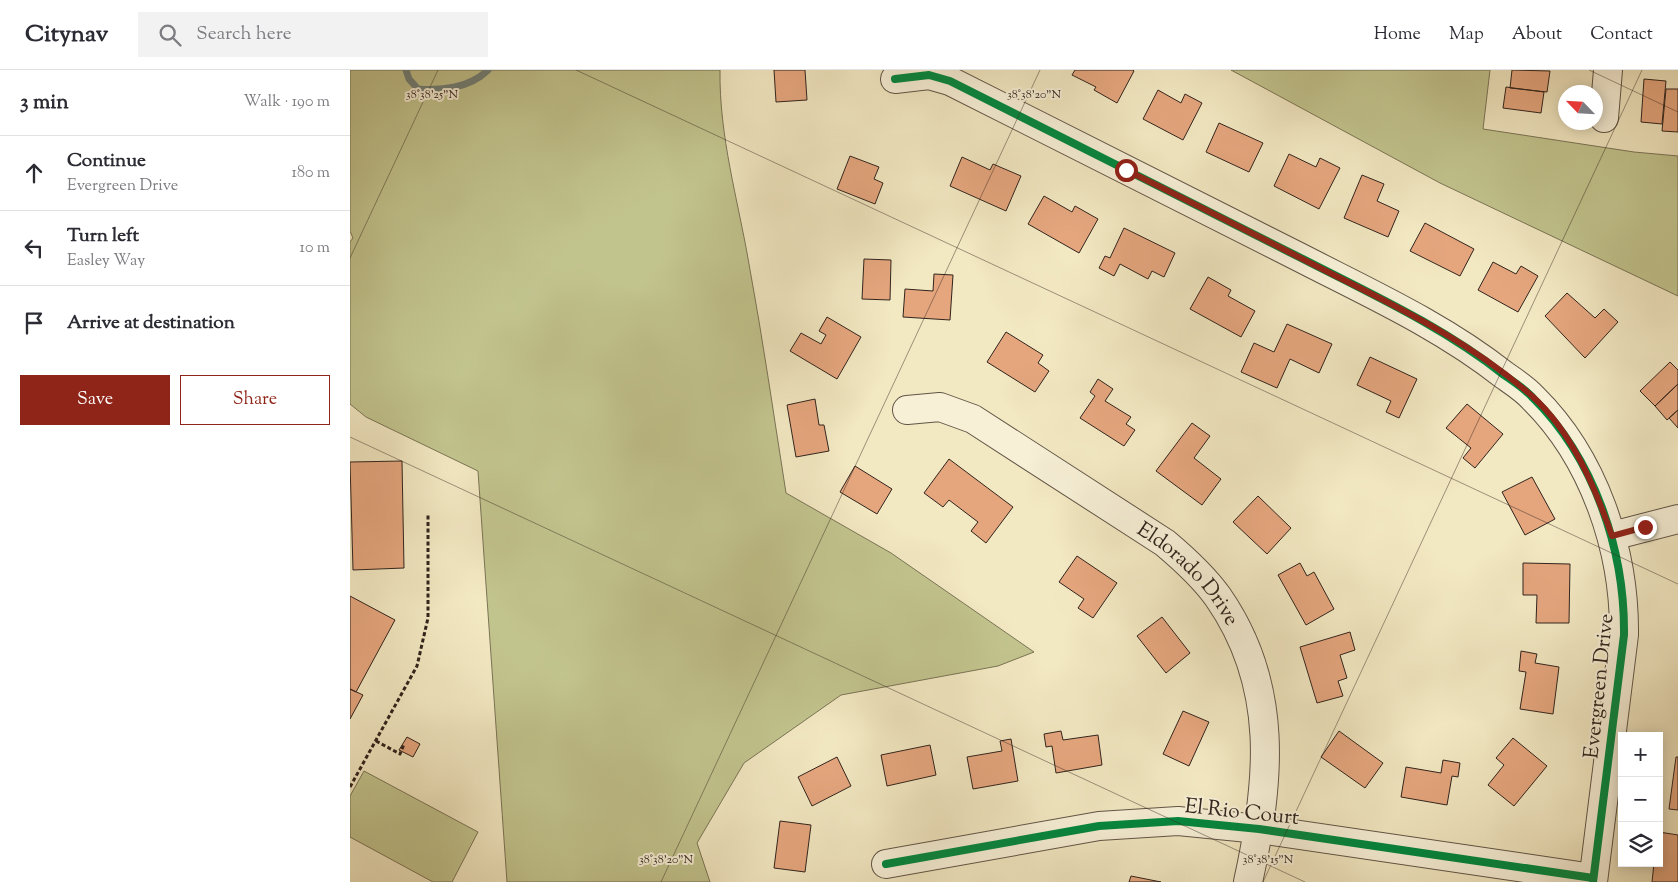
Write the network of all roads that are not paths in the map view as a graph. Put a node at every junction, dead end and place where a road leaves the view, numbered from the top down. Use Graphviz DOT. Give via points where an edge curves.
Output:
graph roads {
  1 [pos="1608,70"];
  2 [pos="895,79"];
  3 [pos="1604,118"];
  4 [pos="907,410"];
  5 [pos="1678,519"];
  6 [pos="1612,536"];
  7 [pos="1259,829"];
  8 [pos="886,864"];
  9 [pos="1593,880"];
  10 [pos="1248,882"];
  1 -- 3 [label="street"];
  2 -- 6 [label="street, Evergreen Drive" via="930,75 950,81 1408,312 1483,358 1533,397 1556,423 1580,460"];
  4 -- 7 [label="street, Eldorado Drive" via="940,407 973,419 1165,543 1217,596 1237,628 1251,663 1260,699 1265,746"];
  5 -- 6 [label="street"];
  6 -- 9 [label="street, Evergreen Drive" via="1622,591 1624,635"];
  7 -- 8 [label="street, El Rio Court" via="1178,821 1116,824"];
  7 -- 9 [label="street, El Rio Court"];
  7 -- 10 [label="street, Eldorado Drive"];
}
